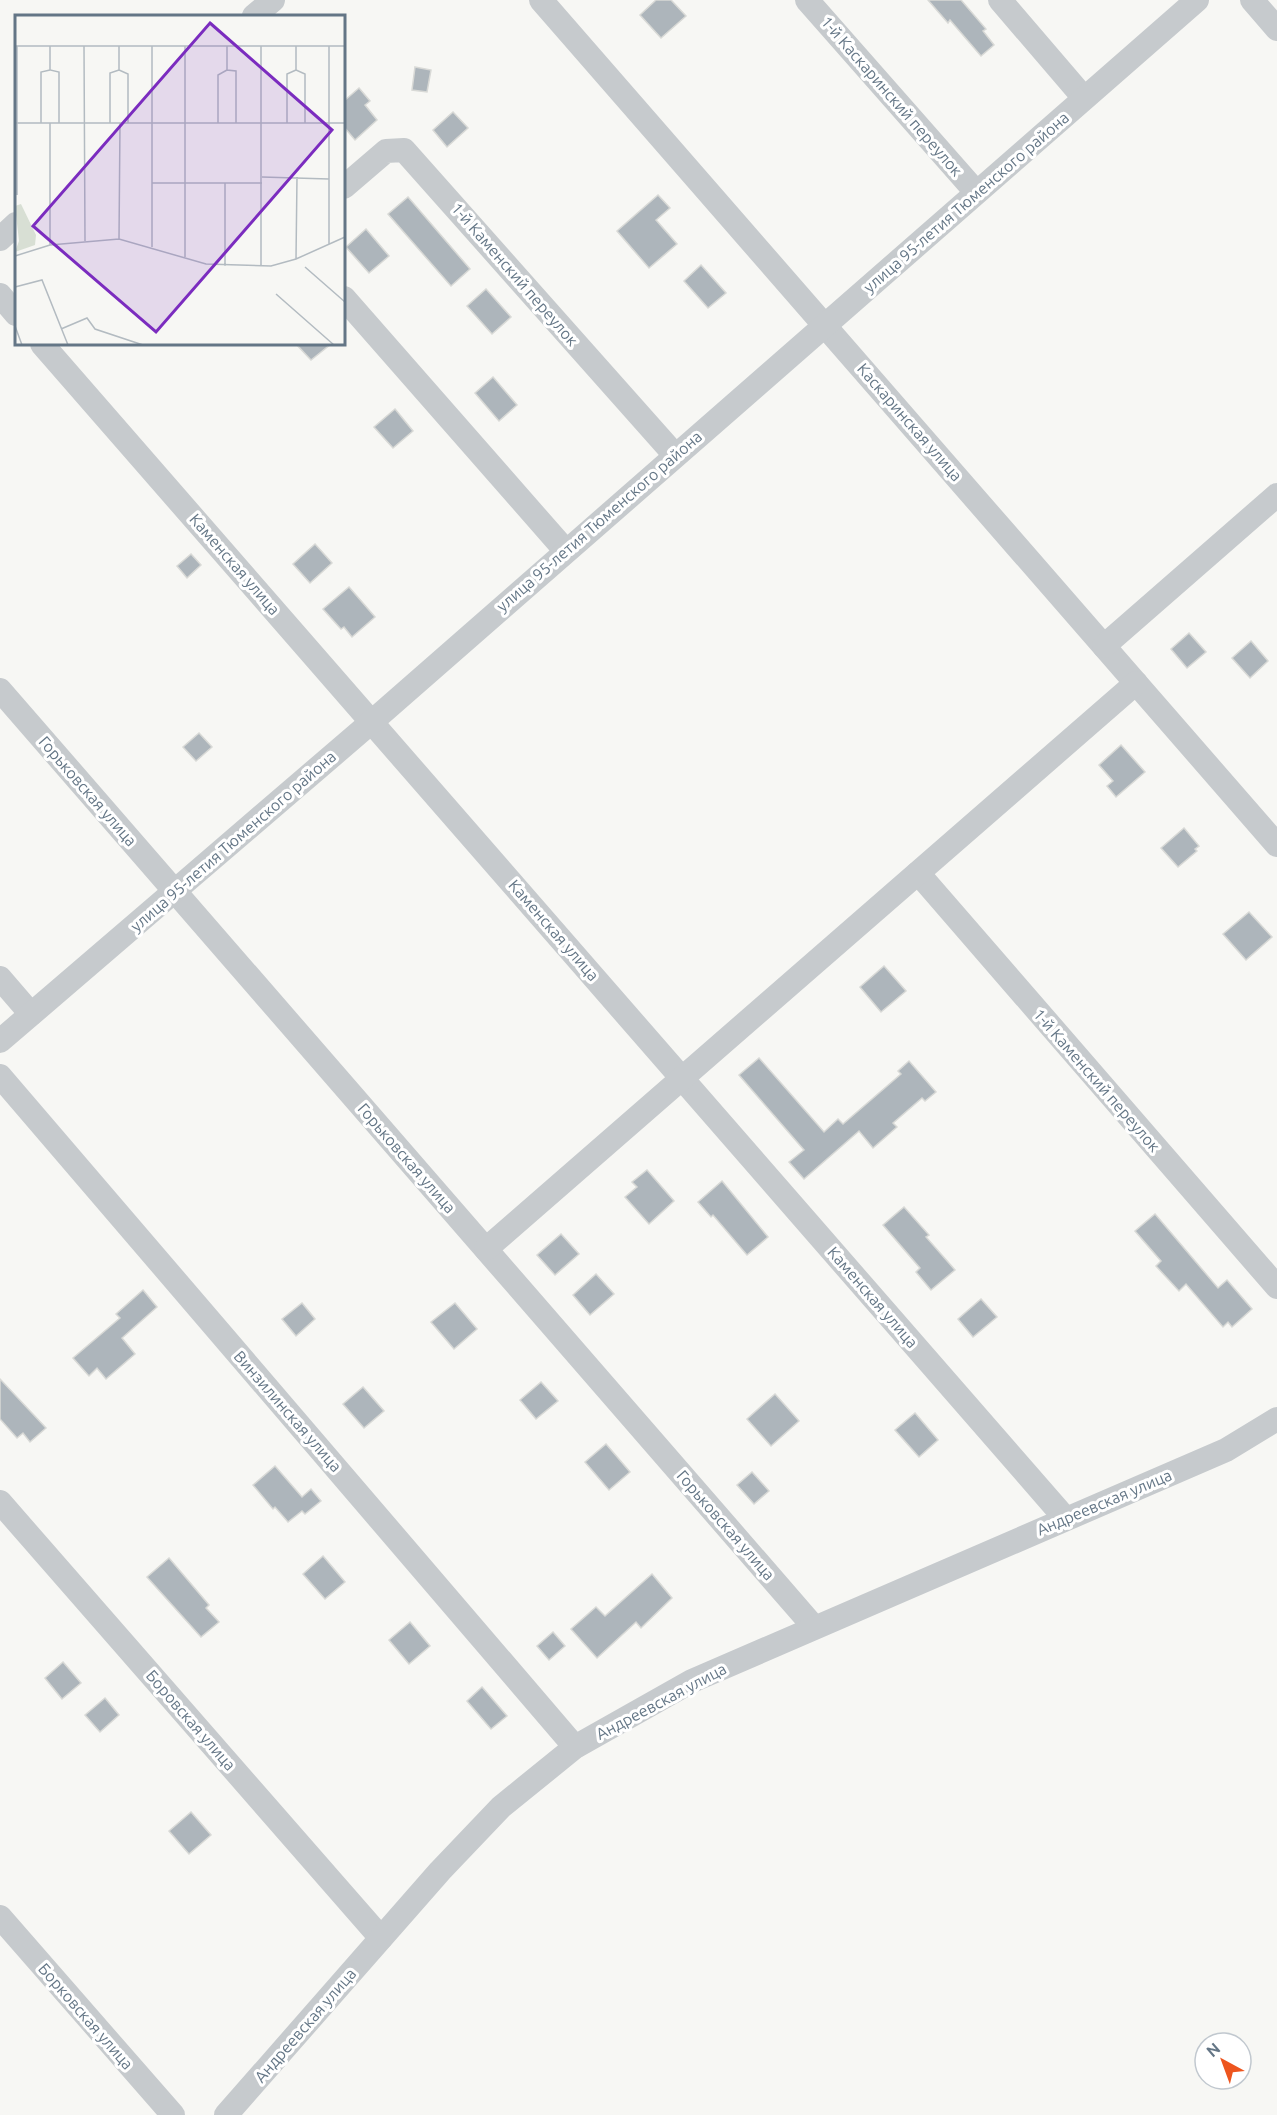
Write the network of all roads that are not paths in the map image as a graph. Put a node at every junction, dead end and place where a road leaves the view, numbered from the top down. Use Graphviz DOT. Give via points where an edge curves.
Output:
graph roads {
  1 [pos="273,0"];
  2 [pos="541,0"];
  3 [pos="807,0"];
  4 [pos="1000,0"];
  5 [pos="1197,0"];
  6 [pos="1252,0"];
  7 [pos="255,15"];
  8 [pos="1277,29"];
  9 [pos="1084,98"];
  10 [pos="345,186"];
  11 [pos="976,192"];
  12 [pos="15,225"];
  13 [pos="0,238"];
  14 [pos="0,295"];
  15 [pos="345,299"];
  16 [pos="15,313"];
  17 [pos="825,325"];
  18 [pos="43,345"];
  19 [pos="674,454"];
  20 [pos="1277,495"];
  21 [pos="565,550"];
  22 [pos="1104,646"];
  23 [pos="1136,683"];
  24 [pos="0,690"];
  25 [pos="372,721"];
  26 [pos="1277,845"];
  27 [pos="918,873"];
  28 [pos="175,890"];
  29 [pos="0,978"];
  30 [pos="31,1014"];
  31 [pos="0,1041"];
  32 [pos="0,1076"];
  33 [pos="682,1078"];
  34 [pos="486,1249"];
  35 [pos="1277,1287"];
  36 [pos="1277,1419"];
  37 [pos="0,1502"];
  38 [pos="1065,1518"];
  39 [pos="814,1627"];
  40 [pos="575,1747"];
  41 [pos="0,1917"];
  42 [pos="381,1938"];
  43 [pos="173,2115"];
  44 [pos="226,2115"];
  1 -- 7 [label="street"];
  2 -- 17 [label="street, Каскаринская улица"];
  3 -- 11 [label="street, 1-й Каскаринский переулок"];
  4 -- 9 [label="street"];
  5 -- 9 [label="street, улица 95-летия Тюменского района"];
  6 -- 8 [label="street"];
  9 -- 11 [label="street, улица 95-летия Тюменского района"];
  10 -- 19 [label="street, 1-й Каменский переулок" via="386,151 404,150"];
  11 -- 17 [label="street, улица 95-летия Тюменского района"];
  12 -- 13 [label="street"];
  14 -- 16 [label="street"];
  15 -- 21 [label="street"];
  17 -- 19 [label="street, улица 95-летия Тюменского района"];
  17 -- 22 [label="street, Каскаринская улица"];
  18 -- 25 [label="street, Каменская улица"];
  19 -- 21 [label="street, улица 95-летия Тюменского района"];
  20 -- 22 [label="street"];
  21 -- 25 [label="street, улица 95-летия Тюменского района"];
  22 -- 23 [label="street, Каскаринская улица"];
  23 -- 26 [label="street, Каскаринская улица"];
  23 -- 27 [label="street"];
  24 -- 28 [label="street, Горьковская улица"];
  25 -- 28 [label="street, улица 95-летия Тюменского района"];
  25 -- 33 [label="street, Каменская улица"];
  27 -- 33 [label="street"];
  27 -- 35 [label="street, 1-й Каменский переулок"];
  28 -- 30 [label="street, улица 95-летия Тюменского района"];
  28 -- 34 [label="street, Горьковская улица"];
  29 -- 30 [label="street"];
  30 -- 31 [label="street, улица 95-летия Тюменского района"];
  32 -- 40 [label="street, Винзилинская улица"];
  33 -- 34 [label="street"];
  33 -- 38 [label="street, Каменская улица"];
  34 -- 39 [label="street, Горьковская улица"];
  36 -- 38 [label="street, Андреевская улица" via="1226,1450"];
  37 -- 42 [label="street, Боровская улица"];
  38 -- 39 [label="street, Андреевская улица"];
  39 -- 40 [label="street, Андреевская улица" via="692,1681"];
  40 -- 42 [label="street, Андреевская улица" via="501,1807"];
  41 -- 43 [label="street, Борковская улица"];
  42 -- 44 [label="street, Андреевская улица"];
}
